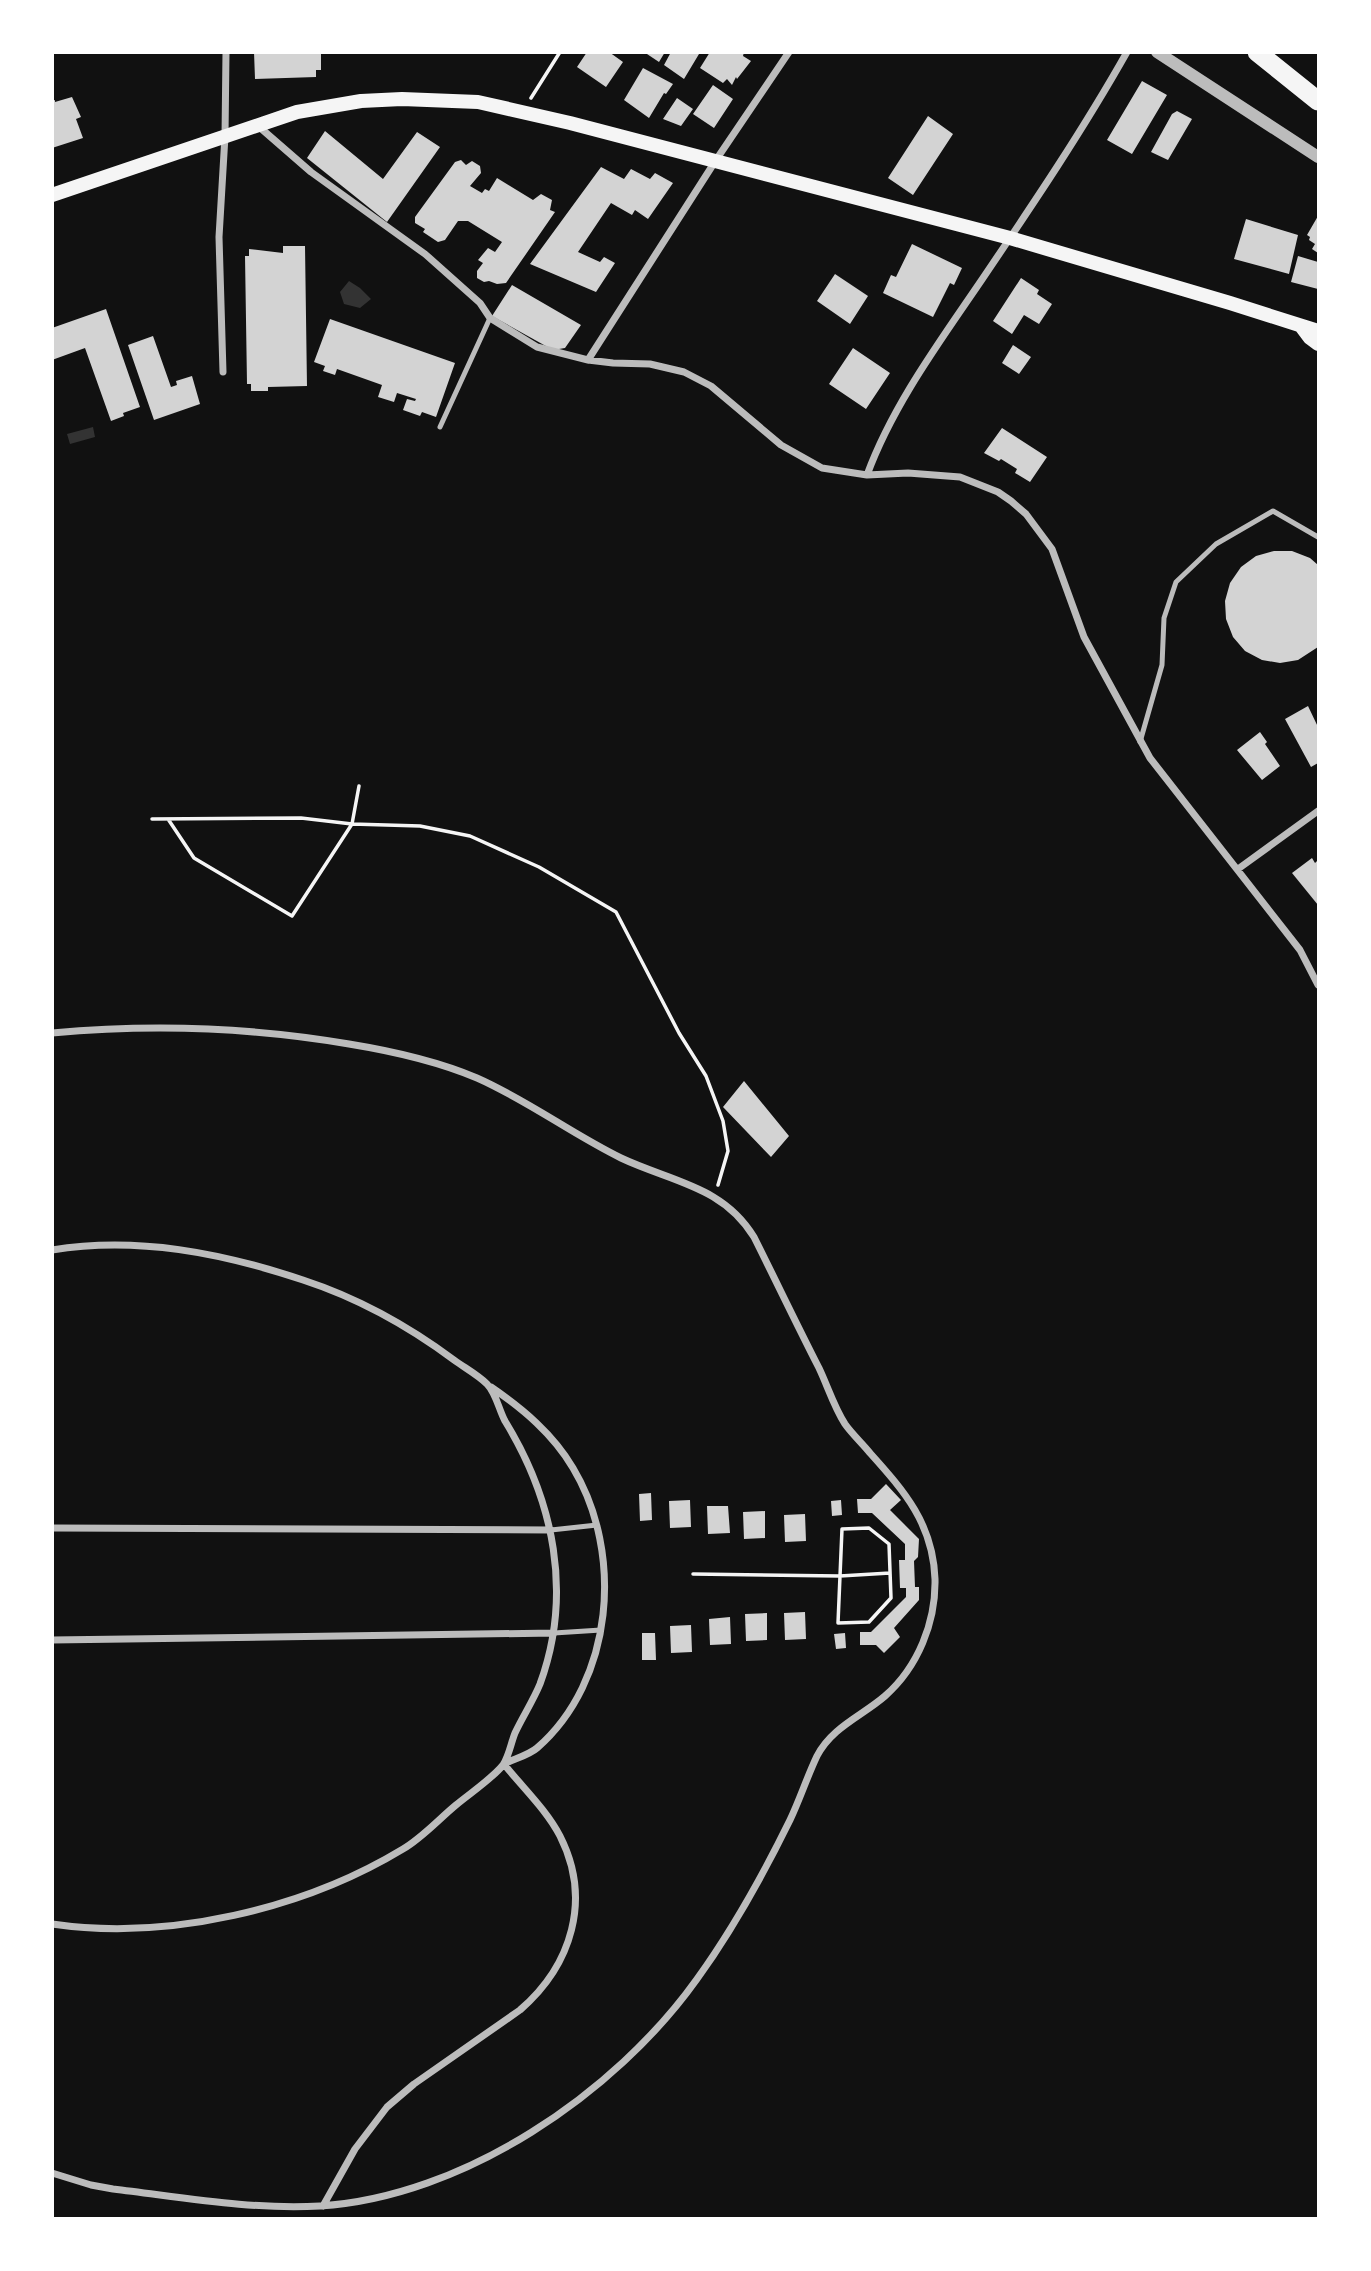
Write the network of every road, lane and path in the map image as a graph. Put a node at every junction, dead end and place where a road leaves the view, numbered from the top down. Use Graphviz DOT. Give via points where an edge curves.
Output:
graph roads {
  1 [pos="226,52"];
  2 [pos="560,52"];
  3 [pos="789,52"];
  4 [pos="1127,52"];
  5 [pos="1157,52"];
  6 [pos="1259,52"];
  7 [pos="1318,88"];
  8 [pos="1318,101"];
  9 [pos="521,112"];
  10 [pos="257,124"];
  11 [pos="225,136"];
  12 [pos="1318,157"];
  13 [pos="716,160"];
  14 [pos="52,195"];
  15 [pos="1010,238"];
  16 [pos="490,318"];
  17 [pos="1300,325"];
  18 [pos="1318,331"];
  19 [pos="1318,344"];
  20 [pos="588,360"];
  21 [pos="223,372"];
  22 [pos="440,427"];
  23 [pos="867,475"];
  24 [pos="1318,537"];
  25 [pos="1140,742"];
  26 [pos="359,786"];
  27 [pos="1318,811"];
  28 [pos="152,819"];
  29 [pos="167,819"];
  30 [pos="352,824"];
  31 [pos="1238,869"];
  32 [pos="1318,985"];
  33 [pos="52,1033"];
  34 [pos="715,1196"];
  35 [pos="52,1250"];
  36 [pos="490,1386"];
  37 [pos="597,1525"];
  38 [pos="52,1528"];
  39 [pos="551,1530"];
  40 [pos="890,1573"];
  41 [pos="693,1574"];
  42 [pos="839,1576"];
  43 [pos="601,1630"];
  44 [pos="554,1633"];
  45 [pos="52,1640"];
  46 [pos="504,1764"];
  47 [pos="52,1924"];
  48 [pos="52,2173"];
  49 [pos="323,2206"];
  1 -- 11 [label="street"];
  2 -- 9 [label="path"];
  3 -- 13 [label="street"];
  4 -- 15 [label="street"];
  5 -- 12 [label="street"];
  6 -- 7 [label="highway"];
  6 -- 8 [label="highway"];
  9 -- 10 [label="main road" via="478,102 402,99 297,112"];
  9 -- 13 [label="main road"];
  10 -- 11 [label="main road"];
  10 -- 16 [label="street" via="311,172 425,254 480,303"];
  11 -- 14 [label="main road"];
  11 -- 21 [label="street" via="219,237"];
  13 -- 15 [label="main road"];
  13 -- 20 [label="street"];
  15 -- 17 [label="main road"];
  15 -- 23 [label="street" via="937,345 878,445"];
  16 -- 20 [label="street" via="537,346"];
  16 -- 22 [label="lane"];
  17 -- 18 [label="main road"];
  17 -- 19 [label="main road"];
  20 -- 23 [label="street" via="650,364 684,372 711,386 781,445 822,468"];
  23 -- 25 [label="street" via="908,472 960,477 998,492 1026,514 1052,549 1084,637"];
  24 -- 25 [label="lane" via="1273,511 1216,544 1175,582 1164,618 1162,665"];
  25 -- 31 [label="street"];
  26 -- 30 [label="path"];
  27 -- 31 [label="street"];
  28 -- 29 [label="path"];
  29 -- 30 [label="path" via="301,818"];
  29 -- 30 [label="path" via="194,858 292,916"];
  30 -- 34 [label="path" via="420,826 470,836 539,867 616,912 706,1076 723,1121 728,1151"];
  31 -- 32 [label="street" via="1300,950"];
  33 -- 34 [label="street" via="144,1027 247,1030 396,1053 487,1083 622,1158"];
  34 -- 49 [label="street" via="738,1215 754,1237 845,1423 903,1490 923,1524 935,1582 926,1636 897,1684 823,1747 769,1861 722,1942 675,2008 627,2057 536,2129 464,2169 398,2193"];
  35 -- 36 [label="street" via="111,1244 161,1247 281,1273 377,1310"];
  36 -- 37 [label="street" via="530,1416 561,1449 584,1488"];
  36 -- 39 [label="street" via="536,1483"];
  37 -- 39 [label="lane"];
  37 -- 43 [label="street" via="606,1576"];
  38 -- 39 [label="street"];
  39 -- 44 [label="street" via="557,1580"];
  40 -- 42 [label="path"];
  40 -- 42 [label="path" via="888,1544 869,1528 842,1529"];
  40 -- 42 [label="path" via="891,1598 869,1622 838,1623"];
  41 -- 42 [label="path"];
  43 -- 44 [label="lane"];
  43 -- 46 [label="street" via="589,1670 567,1713 535,1750"];
  44 -- 45 [label="street"];
  44 -- 46 [label="street" via="539,1685"];
  46 -- 47 [label="street" via="406,1847 352,1875 279,1903 222,1919 173,1925"];
  46 -- 49 [label="street" via="549,1819 567,1853 575,1910 567,1948 535,1997 387,2108 355,2149"];
  48 -- 49 [label="street" via="113,2189 260,2206"];
}
